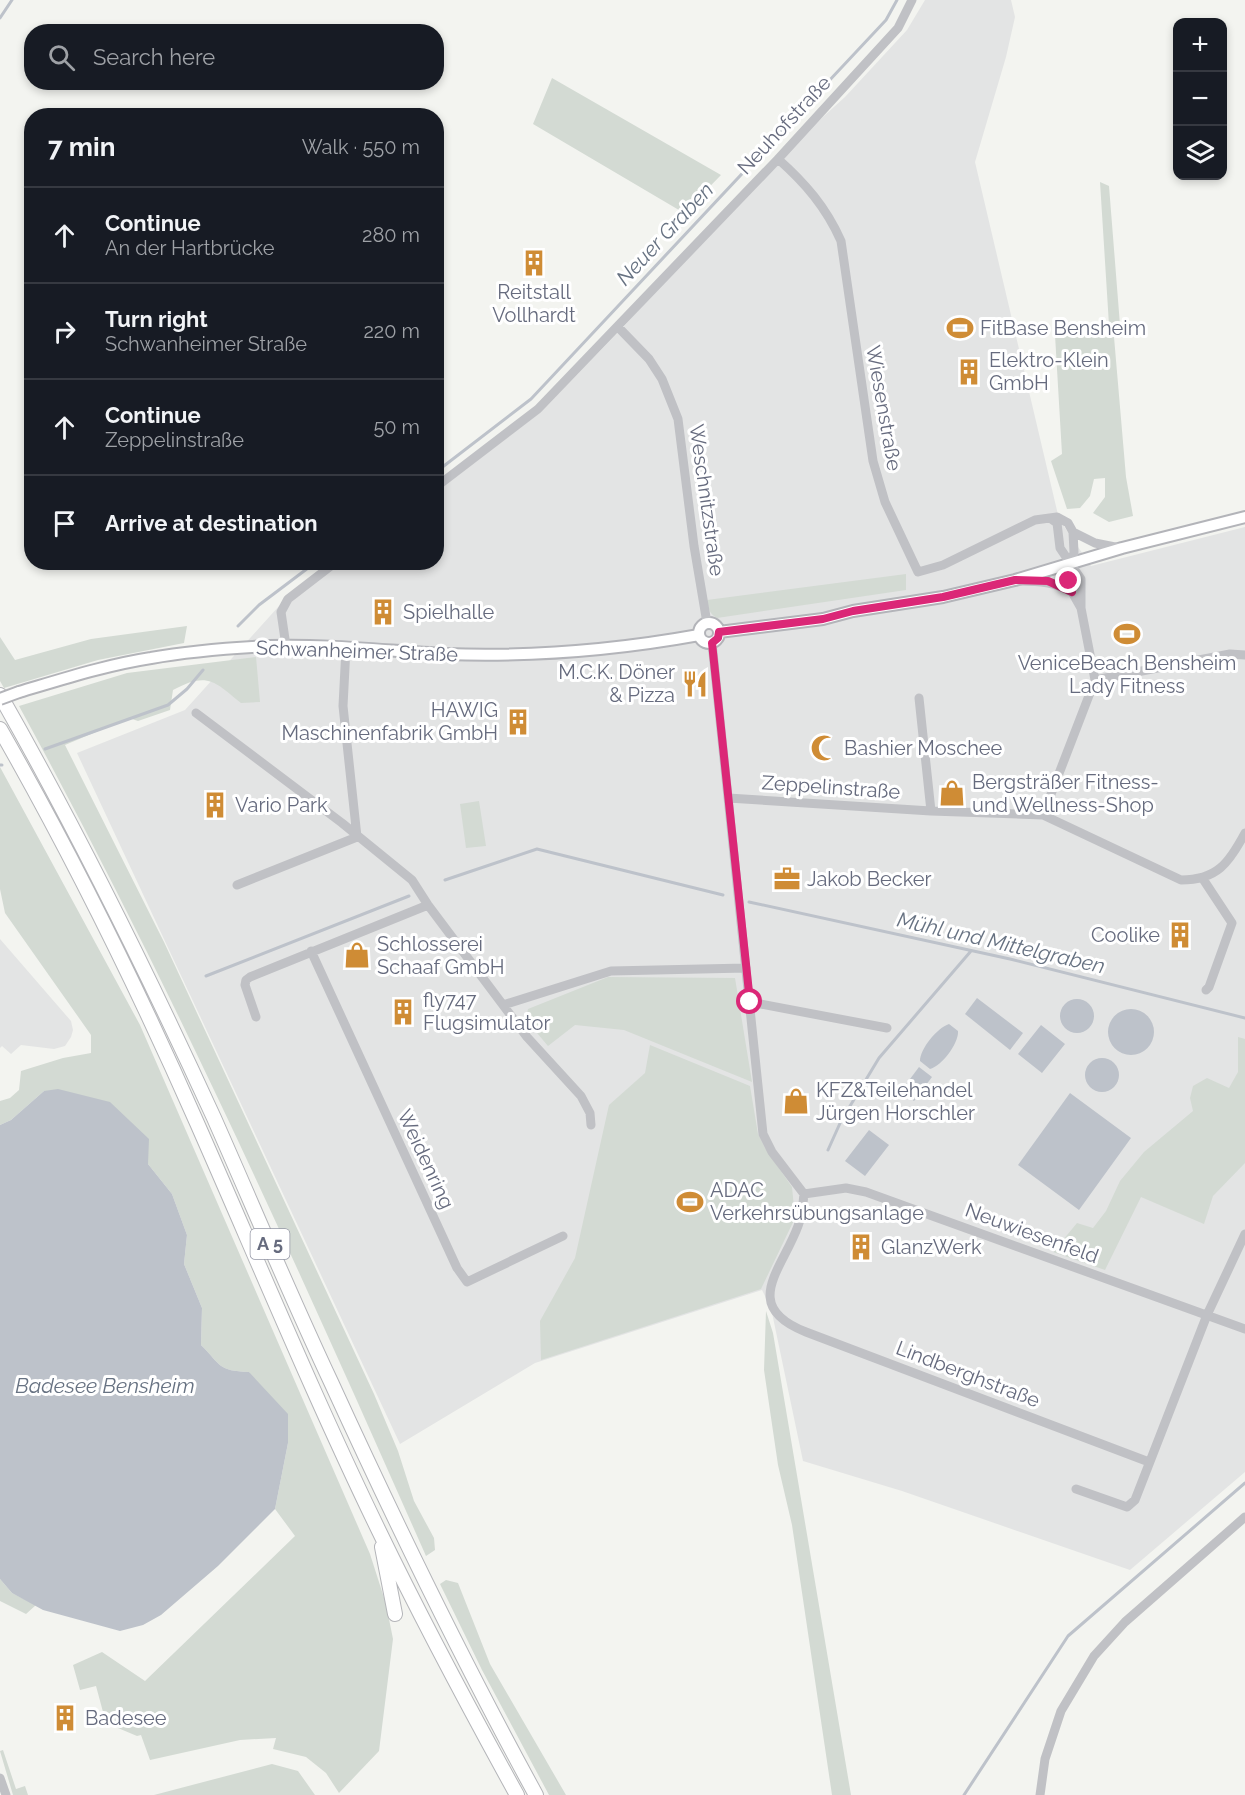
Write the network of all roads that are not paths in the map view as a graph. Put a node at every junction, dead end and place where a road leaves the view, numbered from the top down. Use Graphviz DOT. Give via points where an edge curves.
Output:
graph roads {
  1 [pos="912,0"];
  2 [pos="778,159"];
  3 [pos="618,327"];
  4 [pos="444,481"];
  5 [pos="1049,517"];
  6 [pos="1245,517"];
  7 [pos="1073,532"];
  8 [pos="1122,548"];
  9 [pos="1072,563"];
  10 [pos="325,570"];
  11 [pos="1015,580"];
  12 [pos="1072,592"];
  13 [pos="1081,608"];
  14 [pos="707,624"];
  15 [pos="719,632"];
  16 [pos="699,635"];
  17 [pos="712,643"];
  18 [pos="286,646"];
  19 [pos="346,648"];
  20 [pos="1245,655"];
  21 [pos="1095,680"];
  22 [pos="0,697"];
  23 [pos="919,698"];
  24 [pos="196,713"];
  25 [pos="0,729"];
  26 [pos="728,798"];
  27 [pos="931,812"];
  28 [pos="1043,815"];
  29 [pos="1245,833"];
  30 [pos="357,837"];
  31 [pos="1203,879"];
  32 [pos="237,885"];
  33 [pos="428,905"];
  34 [pos="311,951"];
  35 [pos="746,968"];
  36 [pos="1206,990"];
  37 [pos="750,1002"];
  38 [pos="503,1005"];
  39 [pos="256,1017"];
  40 [pos="887,1028"];
  41 [pos="591,1125"];
  42 [pos="804,1194"];
  43 [pos="1245,1234"];
  44 [pos="563,1236"];
  45 [pos="1207,1315"];
  46 [pos="1245,1329"];
  47 [pos="1149,1462"];
  48 [pos="1076,1489"];
  49 [pos="1245,1517"];
  50 [pos="378,1530"];
  51 [pos="395,1614"];
  52 [pos="0,1778"];
  53 [pos="6,1795"];
  54 [pos="517,1795"];
  55 [pos="536,1795"];
  56 [pos="1040,1795"];
  1 -- 2 [label="street, Neuhofstraße" via="898,28"];
  2 -- 3 [label="street, Neuhofstraße"];
  2 -- 5 [label="street, Wiesenstraße" via="818,200 841,241 873,461 885,502 918,572 943,565 1035,520"];
  3 -- 4 [label="street, Neuhofstraße" via="538,409"];
  3 -- 14 [label="street, Weschnitzstraße" via="649,359 662,379 678,419"];
  5 -- 7 [label="street" via="1064,519"];
  5 -- 9 [label="street" via="1057,523 1060,548"];
  6 -- 8 [label="main road"];
  7 -- 8 [label="street" via="1095,543"];
  7 -- 9 [label="street"];
  8 -- 9 [label="main road"];
  9 -- 11 [label="main road"];
  9 -- 12 [label="street"];
  9 -- 13 [label="street" via="1081,579"];
  10 -- 18 [label="street" via="288,598 281,612"];
  11 -- 12 [label="street" via="1048,581"];
  11 -- 15 [label="main road" via="823,619"];
  12 -- 13 [label="street"];
  13 -- 21 [label="street"];
  14 -- 15 [label="main road" via="715,625"];
  14 -- 16 [label="main road"];
  15 -- 17 [label="main road"];
  16 -- 17 [label="main road" via="704,642"];
  16 -- 19 [label="main road, Schwanheimer Straße" via="533,653 447,654"];
  17 -- 26 [label="street"];
  18 -- 19 [label="main road, Schwanheimer Straße"];
  18 -- 22 [label="main road, Schwanheimer Straße, bridge" via="151,658"];
  19 -- 30 [label="street" via="343,706"];
  20 -- 21 [label="street" via="1230,654"];
  21 -- 28 [label="street"];
  22 -- 55 [label="highway, A 5" via="122,925 444,1622"];
  23 -- 27 [label="street, Zeppelinstraße"];
  24 -- 30 [label="street"];
  25 -- 50 [label="highway, A 5" via="132,983"];
  26 -- 27 [label="street, Zeppelinstraße"];
  26 -- 35 [label="street"];
  27 -- 28 [label="street, Zeppelinstraße"];
  28 -- 31 [label="street" via="1180,880"];
  29 -- 31 [label="street" via="1229,860"];
  30 -- 32 [label="street"];
  30 -- 33 [label="street" via="412,880"];
  31 -- 36 [label="street" via="1232,923"];
  33 -- 34 [label="street"];
  33 -- 38 [label="street"];
  34 -- 39 [label="street" via="246,980 244,985"];
  34 -- 44 [label="street, Weidenring" via="457,1268 467,1282"];
  35 -- 37 [label="street"];
  35 -- 38 [label="street" via="611,971"];
  37 -- 40 [label="street"];
  37 -- 42 [label="street" via="763,1134"];
  38 -- 41 [label="street" via="581,1096"];
  42 -- 45 [label="street, Neuwiesenfeld" via="846,1188 866,1192"];
  42 -- 47 [label="street, Lindberghstraße" via="798,1225 770,1291 777,1316 787,1325"];
  43 -- 45 [label="street"];
  45 -- 46 [label="street, Neuwiesenfeld"];
  45 -- 47 [label="street"];
  47 -- 48 [label="street" via="1136,1500 1127,1507"];
  49 -- 56 [label="street" via="1125,1622 1094,1656 1061,1711 1045,1759"];
  50 -- 51 [label="highway"];
  50 -- 54 [label="highway, A 5"];
  52 -- 53 [label="street"];
}
